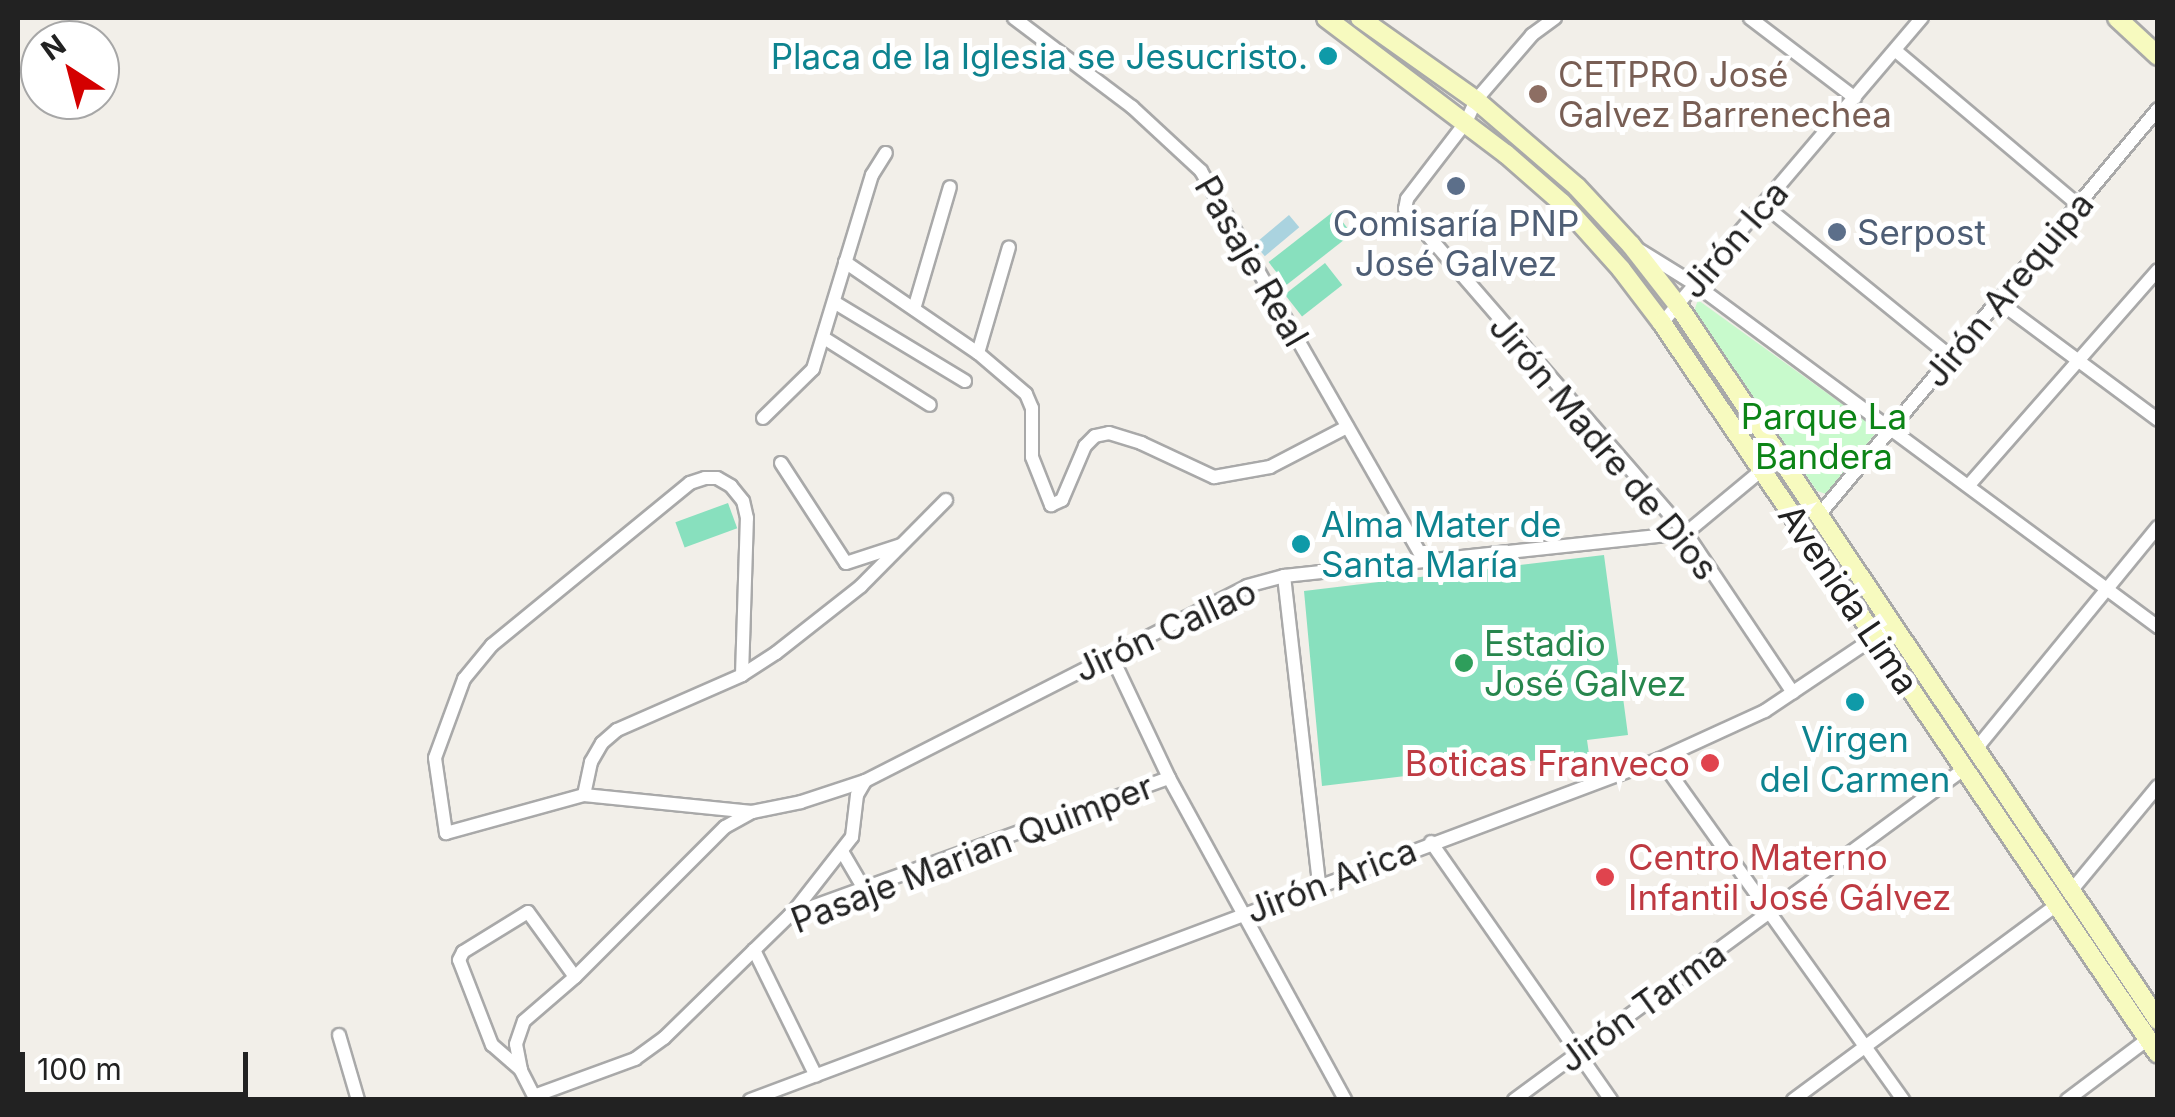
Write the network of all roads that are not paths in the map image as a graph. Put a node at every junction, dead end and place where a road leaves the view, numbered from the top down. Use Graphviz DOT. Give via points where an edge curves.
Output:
graph roads {
  1 [pos="1014,18"];
  2 [pos="1326,18"];
  3 [pos="1360,18"];
  4 [pos="1556,18"];
  5 [pos="1750,18"];
  6 [pos="1922,18"];
  7 [pos="2117,18"];
  8 [pos="1896,50"];
  9 [pos="2158,56"];
  10 [pos="1855,98"];
  11 [pos="1476,100"];
  12 [pos="2158,109"];
  13 [pos="1466,122"];
  14 [pos="886,153"];
  15 [pos="950,187"];
  16 [pos="1764,205"];
  17 [pos="2078,205"];
  18 [pos="1630,245"];
  19 [pos="1009,247"];
  20 [pos="846,262"];
  21 [pos="2158,270"];
  22 [pos="1696,285"];
  23 [pos="1998,300"];
  24 [pos="834,302"];
  25 [pos="1678,304"];
  26 [pos="914,309"];
  27 [pos="1662,322"];
  28 [pos="824,338"];
  29 [pos="978,353"];
  30 [pos="1951,357"];
  31 [pos="2078,360"];
  32 [pos="964,381"];
  33 [pos="930,406"];
  34 [pos="763,418"];
  35 [pos="2158,420"];
  36 [pos="1347,428"];
  37 [pos="1891,428"];
  38 [pos="781,463"];
  39 [pos="1762,470"];
  40 [pos="1969,485"];
  41 [pos="946,500"];
  42 [pos="1819,515"];
  43 [pos="2158,527"];
  44 [pos="1686,533"];
  45 [pos="901,545"];
  46 [pos="1424,561"];
  47 [pos="1284,576"];
  48 [pos="2107,589"];
  49 [pos="1893,625"];
  50 [pos="2158,627"];
  51 [pos="1876,637"];
  52 [pos="1110,653"];
  53 [pos="742,674"];
  54 [pos="1794,693"];
  55 [pos="1976,749"];
  56 [pos="1660,759"];
  57 [pos="1964,768"];
  58 [pos="1169,778"];
  59 [pos="865,781"];
  60 [pos="2158,786"];
  61 [pos="584,795"];
  62 [pos="752,812"];
  63 [pos="1431,842"];
  64 [pos="842,853"];
  65 [pos="1319,884"];
  66 [pos="864,889"];
  67 [pos="2072,892"];
  68 [pos="2057,905"];
  69 [pos="1769,912"];
  70 [pos="1241,913"];
  71 [pos="790,916"];
  72 [pos="754,950"];
  73 [pos="575,978"];
  74 [pos="2158,1020"];
  75 [pos="339,1035"];
  76 [pos="1866,1046"];
  77 [pos="2153,1046"];
  78 [pos="1579,1052"];
  79 [pos="522,1070"];
  80 [pos="816,1076"];
  81 [pos="535,1098"];
  82 [pos="358,1100"];
  83 [pos="750,1100"];
  84 [pos="1345,1100"];
  85 [pos="1514,1100"];
  86 [pos="1611,1100"];
  87 [pos="1793,1100"];
  88 [pos="1903,1100"];
  89 [pos="2067,1100"];
  1 -- 36 [label="street, Pasaje Real" via="1132,107 1201,171"];
  2 -- 13 [label="main road, Avenida Lima"];
  3 -- 11 [label="main road, Avenida Lima"];
  4 -- 11 [label="street" via="1532,35"];
  5 -- 10 [label="street"];
  6 -- 8 [label="street, Jirón Ica"];
  7 -- 9 [label="main road"];
  8 -- 10 [label="street, Jirón Ica"];
  8 -- 17 [label="street"];
  10 -- 16 [label="street, Jirón Ica"];
  11 -- 13 [label="street"];
  11 -- 18 [label="main road, Avenida Lima" via="1577,187"];
  12 -- 17 [label="street, Jirón Arequipa"];
  13 -- 27 [label="main road, Avenida Lima" via="1562,204"];
  13 -- 44 [label="street, Jirón Madre de Dios" via="1405,208"];
  14 -- 20 [label="street" via="872,175"];
  15 -- 26 [label="street"];
  16 -- 22 [label="street, Jirón Ica"];
  16 -- 30 [label="street"];
  17 -- 23 [label="street, Jirón Arequipa"];
  18 -- 22 [label="street"];
  18 -- 25 [label="main road, Avenida Lima"];
  19 -- 29 [label="street"];
  20 -- 24 [label="street"];
  20 -- 26 [label="street"];
  21 -- 31 [label="street"];
  22 -- 25 [label="street, Jirón Ica"];
  22 -- 37 [label="street"];
  23 -- 30 [label="street, Jirón Arequipa"];
  23 -- 31 [label="street"];
  24 -- 28 [label="street"];
  24 -- 32 [label="street"];
  25 -- 27 [label="street, Jirón Ica"];
  25 -- 42 [label="main road, Avenida Lima"];
  26 -- 29 [label="street"];
  27 -- 39 [label="main road, Avenida Lima"];
  28 -- 33 [label="street"];
  28 -- 34 [label="street" via="809,378"];
  29 -- 36 [label="street" via="1026,394 1032,458 1051,506 1062,500 1085,446 1096,436 1141,443 1214,478 1270,468"];
  30 -- 37 [label="street, Jirón Arequipa"];
  31 -- 35 [label="street"];
  31 -- 40 [label="street"];
  36 -- 46 [label="street, Pasaje Real"];
  37 -- 40 [label="street"];
  37 -- 42 [label="street, Jirón Arequipa"];
  38 -- 45 [label="street" via="846,563"];
  39 -- 44 [label="street"];
  39 -- 51 [label="main road, Avenida Lima"];
  40 -- 48 [label="street"];
  41 -- 45 [label="street"];
  42 -- 49 [label="main road, Avenida Lima"];
  43 -- 48 [label="street"];
  44 -- 46 [label="street, Jirón Callao"];
  44 -- 54 [label="street, Jirón Madre de Dios"];
  45 -- 53 [label="street" via="861,586"];
  46 -- 47 [label="street, Jirón Callao"];
  47 -- 52 [label="street, Jirón Callao" via="1247,586"];
  47 -- 65 [label="street"];
  48 -- 50 [label="street"];
  48 -- 55 [label="street"];
  49 -- 51 [label="street, Jirón Arica"];
  49 -- 55 [label="main road, Avenida Lima"];
  51 -- 54 [label="street, Jirón Arica"];
  51 -- 57 [label="main road, Avenida Lima"];
  52 -- 58 [label="street"];
  52 -- 59 [label="street, Jirón Callao"];
  53 -- 61 [label="street" via="617,730 591,762"];
  53 -- 61 [label="street" via="747,518 731,486 705,478 690,483 492,645 464,680 444,724 436,758 446,833"];
  54 -- 56 [label="street, Jirón Arica"];
  55 -- 67 [label="main road, Avenida Lima"];
  56 -- 63 [label="street, Jirón Arica"];
  56 -- 69 [label="street"];
  57 -- 68 [label="main road, Avenida Lima"];
  57 -- 69 [label="street, Jirón Tarma"];
  58 -- 66 [label="street, Pasaje Marian Quimper"];
  58 -- 70 [label="street"];
  59 -- 62 [label="street, Jirón Callao"];
  59 -- 64 [label="street"];
  60 -- 67 [label="street"];
  61 -- 62 [label="street"];
  62 -- 73 [label="street" via="725,827"];
  63 -- 65 [label="street, Jirón Arica"];
  63 -- 78 [label="street"];
  64 -- 66 [label="street"];
  64 -- 71 [label="street"];
  65 -- 70 [label="street, Jirón Arica"];
  66 -- 71 [label="street, Pasaje Marian Quimper"];
  67 -- 74 [label="main road, Avenida Lima"];
  68 -- 76 [label="street"];
  68 -- 77 [label="main road, Avenida Lima"];
  69 -- 76 [label="street"];
  69 -- 78 [label="street, Jirón Tarma"];
  70 -- 80 [label="street, Jirón Arica"];
  70 -- 84 [label="street"];
  71 -- 72 [label="street, Pasaje Marian Quimper"];
  72 -- 80 [label="street"];
  72 -- 81 [label="street, Pasaje Marian Quimper" via="636,1058"];
  73 -- 79 [label="street" via="517,1030"];
  73 -- 79 [label="street" via="528,912 462,952 459,960 492,1045"];
  75 -- 82 [label="street"];
  76 -- 87 [label="street"];
  76 -- 88 [label="street"];
  77 -- 89 [label="street"];
  78 -- 85 [label="street, Jirón Tarma"];
  78 -- 86 [label="street"];
  79 -- 81 [label="street"];
  80 -- 83 [label="street, Jirón Arica"];
}
